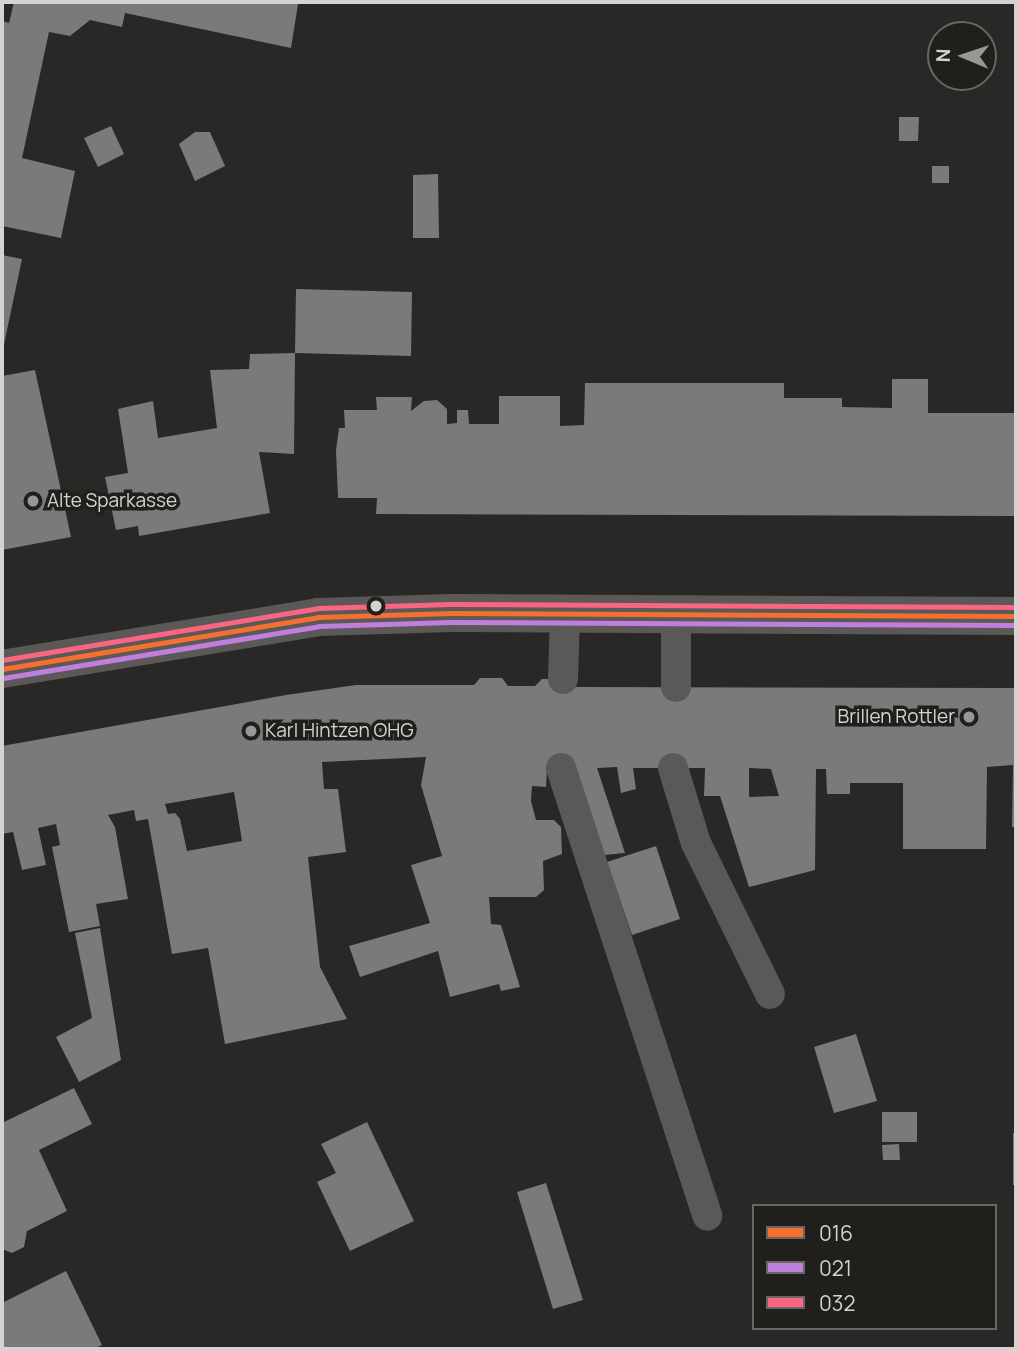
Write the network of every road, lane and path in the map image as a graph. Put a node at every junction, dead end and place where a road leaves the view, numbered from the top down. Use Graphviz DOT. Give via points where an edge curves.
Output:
graph roads {
  1 [pos="565,614"];
  2 [pos="676,614"];
  3 [pos="1016,617"];
  4 [pos="2,669"];
  5 [pos="563,679"];
  6 [pos="676,687"];
  7 [pos="561,768"];
  8 [pos="673,768"];
  9 [pos="770,994"];
  10 [pos="707,1216"];
  1 -- 2 [label="street"];
  1 -- 4 [label="street" via="318,617"];
  1 -- 5 [label="lane"];
  2 -- 3 [label="street"];
  2 -- 6 [label="lane"];
  7 -- 10 [label="lane"];
  8 -- 9 [label="lane" via="696,843"];
}
